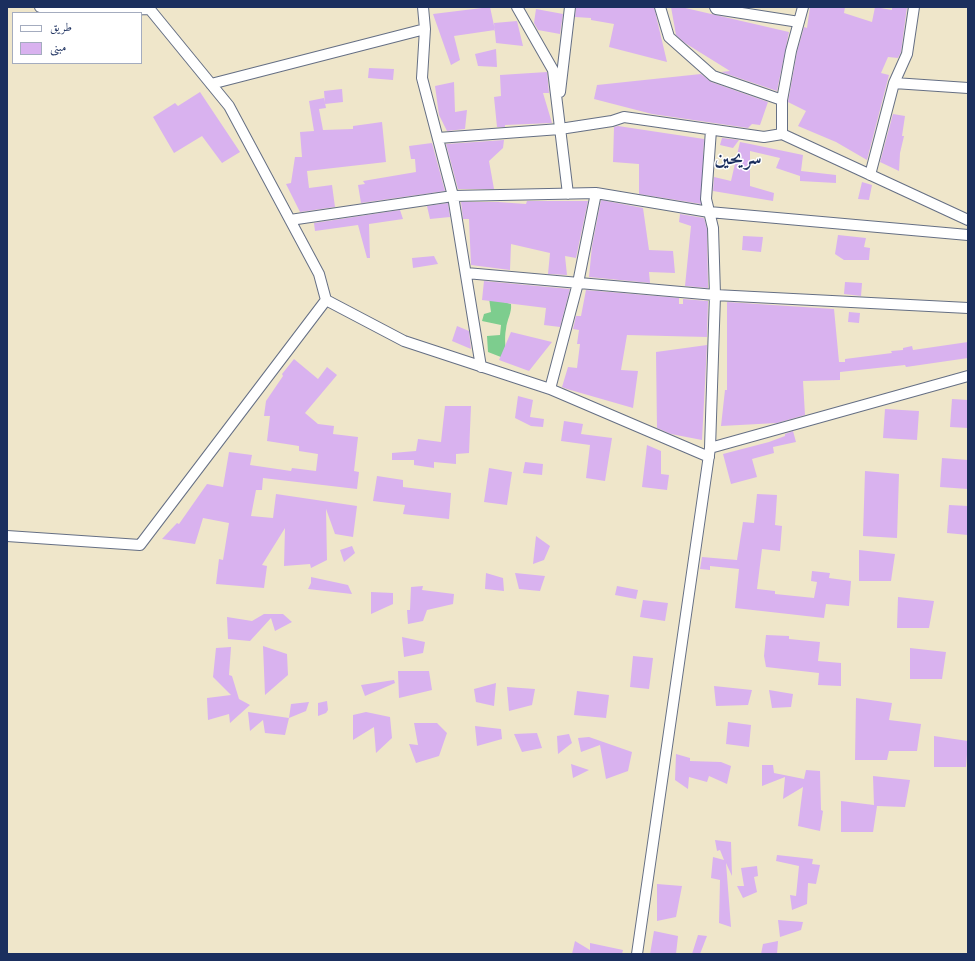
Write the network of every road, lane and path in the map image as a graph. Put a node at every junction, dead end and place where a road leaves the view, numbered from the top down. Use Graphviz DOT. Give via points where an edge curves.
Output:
graph roads {
  1 [pos="40,7"];
  2 [pos="424,7"];
  3 [pos="518,7"];
  4 [pos="570,7"];
  5 [pos="660,7"];
  6 [pos="716,7"];
  7 [pos="803,7"];
  8 [pos="914,7"];
  9 [pos="148,8"];
  10 [pos="58,12"];
  11 [pos="79,12"];
  12 [pos="799,22"];
  13 [pos="425,29"];
  14 [pos="211,84"];
  15 [pos="894,84"];
  16 [pos="968,88"];
  17 [pos="782,100"];
  18 [pos="559,108"];
  19 [pos="560,129"];
  20 [pos="710,130"];
  21 [pos="782,134"];
  22 [pos="438,138"];
  23 [pos="870,175"];
  24 [pos="596,193"];
  25 [pos="568,194"];
  26 [pos="453,196"];
  27 [pos="709,212"];
  28 [pos="290,220"];
  29 [pos="968,220"];
  30 [pos="968,235"];
  31 [pos="466,273"];
  32 [pos="578,283"];
  33 [pos="716,295"];
  34 [pos="326,300"];
  35 [pos="968,308"];
  36 [pos="481,367"];
  37 [pos="968,376"];
  38 [pos="550,389"];
  39 [pos="710,452"];
  40 [pos="7,536"];
  41 [pos="638,954"];
  1 -- 10 [label="street"];
  2 -- 13 [label="street"];
  3 -- 18 [label="street" via="554,70"];
  4 -- 18 [label="street"];
  5 -- 17 [label="street" via="669,38 713,76"];
  6 -- 12 [label="street"];
  7 -- 12 [label="street"];
  8 -- 15 [label="street" via="907,54"];
  9 -- 11 [label="street"];
  9 -- 14 [label="street"];
  12 -- 17 [label="street"];
  13 -- 14 [label="street"];
  13 -- 22 [label="street" via="422,78"];
  14 -- 28 [label="street" via="229,106"];
  15 -- 16 [label="street"];
  15 -- 23 [label="street"];
  17 -- 21 [label="street"];
  18 -- 19 [label="street"];
  19 -- 20 [label="street" via="624,117"];
  19 -- 22 [label="street"];
  19 -- 25 [label="street"];
  20 -- 21 [label="street" via="764,137"];
  20 -- 27 [label="street" via="706,199"];
  21 -- 23 [label="street"];
  22 -- 26 [label="street"];
  23 -- 29 [label="street"];
  24 -- 25 [label="street"];
  24 -- 27 [label="street"];
  24 -- 32 [label="street"];
  25 -- 26 [label="street"];
  26 -- 28 [label="street"];
  26 -- 31 [label="street"];
  27 -- 30 [label="street"];
  27 -- 33 [label="street" via="713,228"];
  28 -- 34 [label="street" via="319,274"];
  31 -- 32 [label="street"];
  31 -- 36 [label="street"];
  32 -- 33 [label="street"];
  32 -- 38 [label="street"];
  33 -- 35 [label="street"];
  33 -- 39 [label="street"];
  34 -- 36 [label="street" via="404,341"];
  34 -- 40 [label="street" via="140,545"];
  36 -- 38 [label="street"];
  37 -- 39 [label="street"];
  38 -- 39 [label="street"];
  39 -- 41 [label="street"];
}
